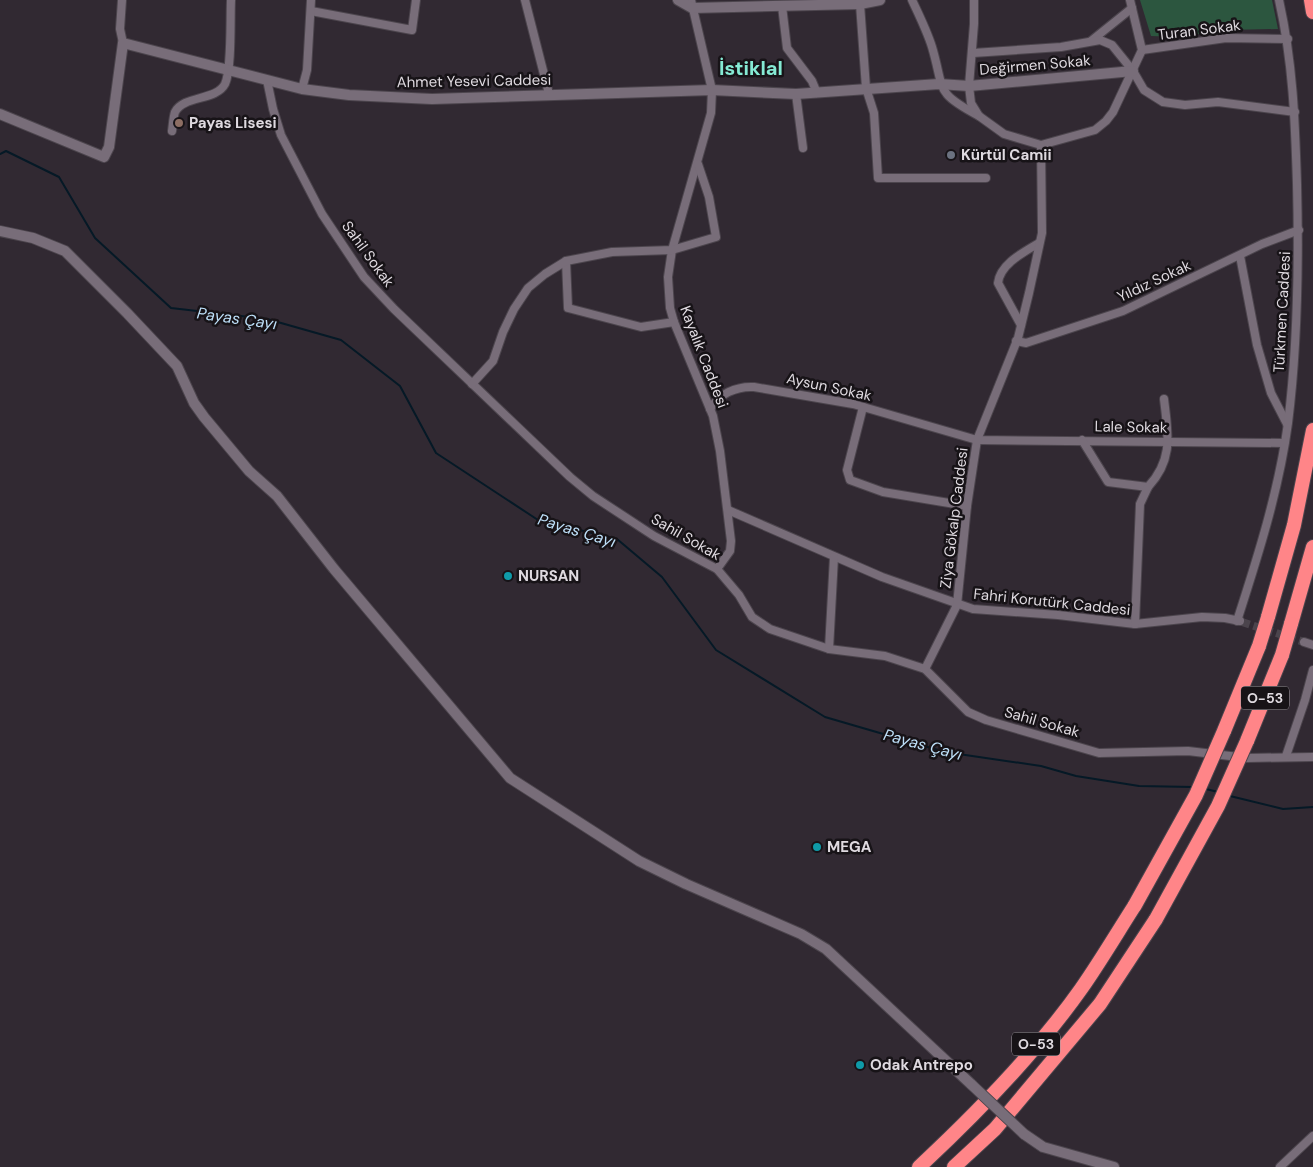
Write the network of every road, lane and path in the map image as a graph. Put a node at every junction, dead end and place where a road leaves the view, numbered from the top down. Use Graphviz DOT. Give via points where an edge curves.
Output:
graph roads {
  1 [pos="122,0"];
  2 [pos="231,0"];
  3 [pos="311,0"];
  4 [pos="416,0"];
  5 [pos="525,0"];
  6 [pos="673,0"];
  7 [pos="678,0"];
  8 [pos="880,0"];
  9 [pos="912,0"];
  10 [pos="974,0"];
  11 [pos="1279,0"];
  12 [pos="1311,0"];
  13 [pos="847,2"];
  14 [pos="691,4"];
  15 [pos="779,4"];
  16 [pos="860,4"];
  17 [pos="1131,4"];
  18 [pos="310,11"];
  19 [pos="1313,12"];
  20 [pos="1288,39"];
  21 [pos="1091,41"];
  22 [pos="123,43"];
  23 [pos="1142,50"];
  24 [pos="973,53"];
  25 [pos="230,70"];
  26 [pos="1134,71"];
  27 [pos="267,80"];
  28 [pos="939,84"];
  29 [pos="969,86"];
  30 [pos="866,88"];
  31 [pos="302,89"];
  32 [pos="712,90"];
  33 [pos="817,93"];
  34 [pos="549,94"];
  35 [pos="796,94"];
  36 [pos="1295,112"];
  37 [pos="0,114"];
  38 [pos="979,116"];
  39 [pos="172,131"];
  40 [pos="1041,145"];
  41 [pos="803,148"];
  42 [pos="698,162"];
  43 [pos="986,178"];
  44 [pos="1298,230"];
  45 [pos="0,231"];
  46 [pos="1039,243"];
  47 [pos="672,250"];
  48 [pos="1240,256"];
  49 [pos="566,261"];
  50 [pos="674,322"];
  51 [pos="1021,325"];
  52 [pos="1016,341"];
  53 [pos="472,384"];
  54 [pos="1164,398"];
  55 [pos="863,407"];
  56 [pos="710,409"];
  57 [pos="1288,424"];
  58 [pos="1313,430"];
  59 [pos="977,440"];
  60 [pos="1082,440"];
  61 [pos="1169,441"];
  62 [pos="1284,443"];
  63 [pos="1148,487"];
  64 [pos="967,506"];
  65 [pos="728,510"];
  66 [pos="1313,547"];
  67 [pos="834,557"];
  68 [pos="717,569"];
  69 [pos="957,605"];
  70 [pos="1240,621"];
  71 [pos="1135,624"];
  72 [pos="1304,642"];
  73 [pos="1313,645"];
  74 [pos="829,649"];
  75 [pos="925,669"];
  76 [pos="1313,670"];
  77 [pos="1286,756"];
  78 [pos="1313,756"];
  79 [pos="1062,1051"];
  80 [pos="1313,1136"];
  81 [pos="918,1167"];
  82 [pos="954,1167"];
  83 [pos="967,1167"];
  84 [pos="1114,1167"];
  85 [pos="1280,1167"];
  1 -- 22 [label="street" via="120,29"];
  2 -- 25 [label="street"];
  3 -- 18 [label="street"];
  4 -- 18 [label="street" via="412,30"];
  5 -- 34 [label="street"];
  6 -- 14 [label="street"];
  7 -- 14 [label="street"];
  8 -- 16 [label="street"];
  9 -- 28 [label="street" via="932,47"];
  10 -- 24 [label="street"];
  11 -- 20 [label="street, Türkmen Caddesi"];
  12 -- 19 [label="highway"];
  13 -- 15 [label="street"];
  13 -- 16 [label="street"];
  14 -- 15 [label="street"];
  14 -- 32 [label="street, Kayalık Caddesi"];
  15 -- 33 [label="street" via="787,48"];
  16 -- 30 [label="street"];
  17 -- 21 [label="street"];
  17 -- 23 [label="street"];
  18 -- 31 [label="street" via="307,70"];
  20 -- 23 [label="street, Turan Sokak" via="1226,38"];
  20 -- 36 [label="street, Türkmen Caddesi"];
  21 -- 24 [label="street" via="1061,47"];
  21 -- 26 [label="street" via="1109,42"];
  22 -- 25 [label="street, Ahmet Yesevi Caddesi"];
  22 -- 37 [label="street" via="109,147 104,157"];
  23 -- 26 [label="street"];
  24 -- 29 [label="street"];
  25 -- 27 [label="street, Ahmet Yesevi Caddesi"];
  25 -- 39 [label="street" via="221,89 176,110"];
  26 -- 29 [label="street, Değirmen Sokak"];
  26 -- 36 [label="street" via="1144,90 1163,102 1185,105 1218,102"];
  26 -- 40 [label="street" via="1106,121 1095,130"];
  27 -- 31 [label="street, Ahmet Yesevi Caddesi"];
  27 -- 53 [label="street, Sahil Sokak" via="281,134 322,214 364,277"];
  28 -- 29 [label="street, Değirmen Sokak"];
  28 -- 30 [label="street, Ahmet Yesevi Caddesi"];
  28 -- 38 [label="street" via="956,104"];
  29 -- 38 [label="street" via="972,103"];
  30 -- 33 [label="street, Ahmet Yesevi Caddesi"];
  30 -- 43 [label="street" via="874,113 878,178"];
  31 -- 34 [label="street, Ahmet Yesevi Caddesi" via="432,99"];
  32 -- 34 [label="street, Ahmet Yesevi Caddesi"];
  32 -- 35 [label="street, Ahmet Yesevi Caddesi"];
  32 -- 42 [label="street, Kayalık Caddesi" via="711,113"];
  33 -- 35 [label="street, Ahmet Yesevi Caddesi"];
  35 -- 41 [label="street"];
  36 -- 44 [label="street, Türkmen Caddesi"];
  38 -- 40 [label="street" via="1004,134"];
  40 -- 46 [label="street, Ziya Gökalp Caddesi" via="1043,212"];
  42 -- 47 [label="street, Kayalık Caddesi"];
  42 -- 47 [label="street" via="709,197 716,237"];
  44 -- 48 [label="street, Yıldız Sokak"];
  44 -- 57 [label="street, Türkmen Caddesi" via="1300,273"];
  45 -- 84 [label="street, bridge" via="33,238 65,251 177,366 204,417 249,471 277,496 510,778 639,861 801,934 826,949 1024,1134 1043,1147"];
  46 -- 51 [label="street, Ziya Gökalp Caddesi"];
  46 -- 51 [label="street" via="1007,265 999,275 1001,290"];
  47 -- 49 [label="street" via="612,252"];
  47 -- 50 [label="street, Kayalık Caddesi" via="668,277"];
  48 -- 52 [label="street, Yıldız Sokak" via="1123,311 1026,344"];
  48 -- 57 [label="street" via="1257,345 1271,394"];
  49 -- 50 [label="street" via="568,308 641,327"];
  49 -- 53 [label="street" via="528,288 514,308 494,361"];
  50 -- 56 [label="street, Kayalık Caddesi"];
  51 -- 52 [label="street, Ziya Gökalp Caddesi"];
  52 -- 59 [label="street, Ziya Gökalp Caddesi"];
  53 -- 68 [label="street, Sahil Sokak" via="593,496 654,536"];
  54 -- 61 [label="street"];
  55 -- 56 [label="street, Aysun Sokak" via="742,386 719,398"];
  55 -- 59 [label="street, Aysun Sokak"];
  55 -- 64 [label="street" via="847,470 850,480 883,492"];
  56 -- 65 [label="street, Kayalık Caddesi"];
  57 -- 62 [label="street, Türkmen Caddesi"];
  58 -- 81 [label="highway, O-53, bridge" via="1294,525 1259,646 1196,795 1135,905 1080,990 977,1112"];
  59 -- 60 [label="street, Lale Sokak"];
  59 -- 64 [label="street, Ziya Gökalp Caddesi"];
  60 -- 61 [label="street, Lale Sokak"];
  60 -- 63 [label="street" via="1108,482"];
  61 -- 62 [label="street, Lale Sokak"];
  61 -- 63 [label="street" via="1159,475"];
  62 -- 70 [label="street, Türkmen Caddesi" via="1265,534"];
  63 -- 71 [label="street" via="1140,504"];
  64 -- 69 [label="street, Ziya Gökalp Caddesi"];
  65 -- 67 [label="street, Fahri Korutürk Caddesi"];
  65 -- 68 [label="street, Kayalık Caddesi" via="730,551"];
  66 -- 79 [label="highway, O-53, bridge" via="1282,654 1218,806 1156,919 1100,1004"];
  67 -- 69 [label="street, Fahri Korutürk Caddesi"];
  67 -- 74 [label="street"];
  68 -- 74 [label="street, Sahil Sokak" via="735,589 752,617 770,629"];
  69 -- 71 [label="street, Fahri Korutürk Caddesi" via="995,612"];
  69 -- 75 [label="street"];
  70 -- 71 [label="street, Fahri Korutürk Caddesi" via="1202,617"];
  72 -- 73 [label="street"];
  74 -- 75 [label="street, Sahil Sokak" via="884,656"];
  75 -- 77 [label="street, Sahil Sokak" via="968,712 1020,732 1099,753 1188,752 1247,758"];
  76 -- 77 [label="street"];
  77 -- 78 [label="street, Sahil Sokak"];
  79 -- 82 [label="highway, O-53" via="995,1129"];
  79 -- 83 [label="highway"];
  80 -- 85 [label="street"];
}
